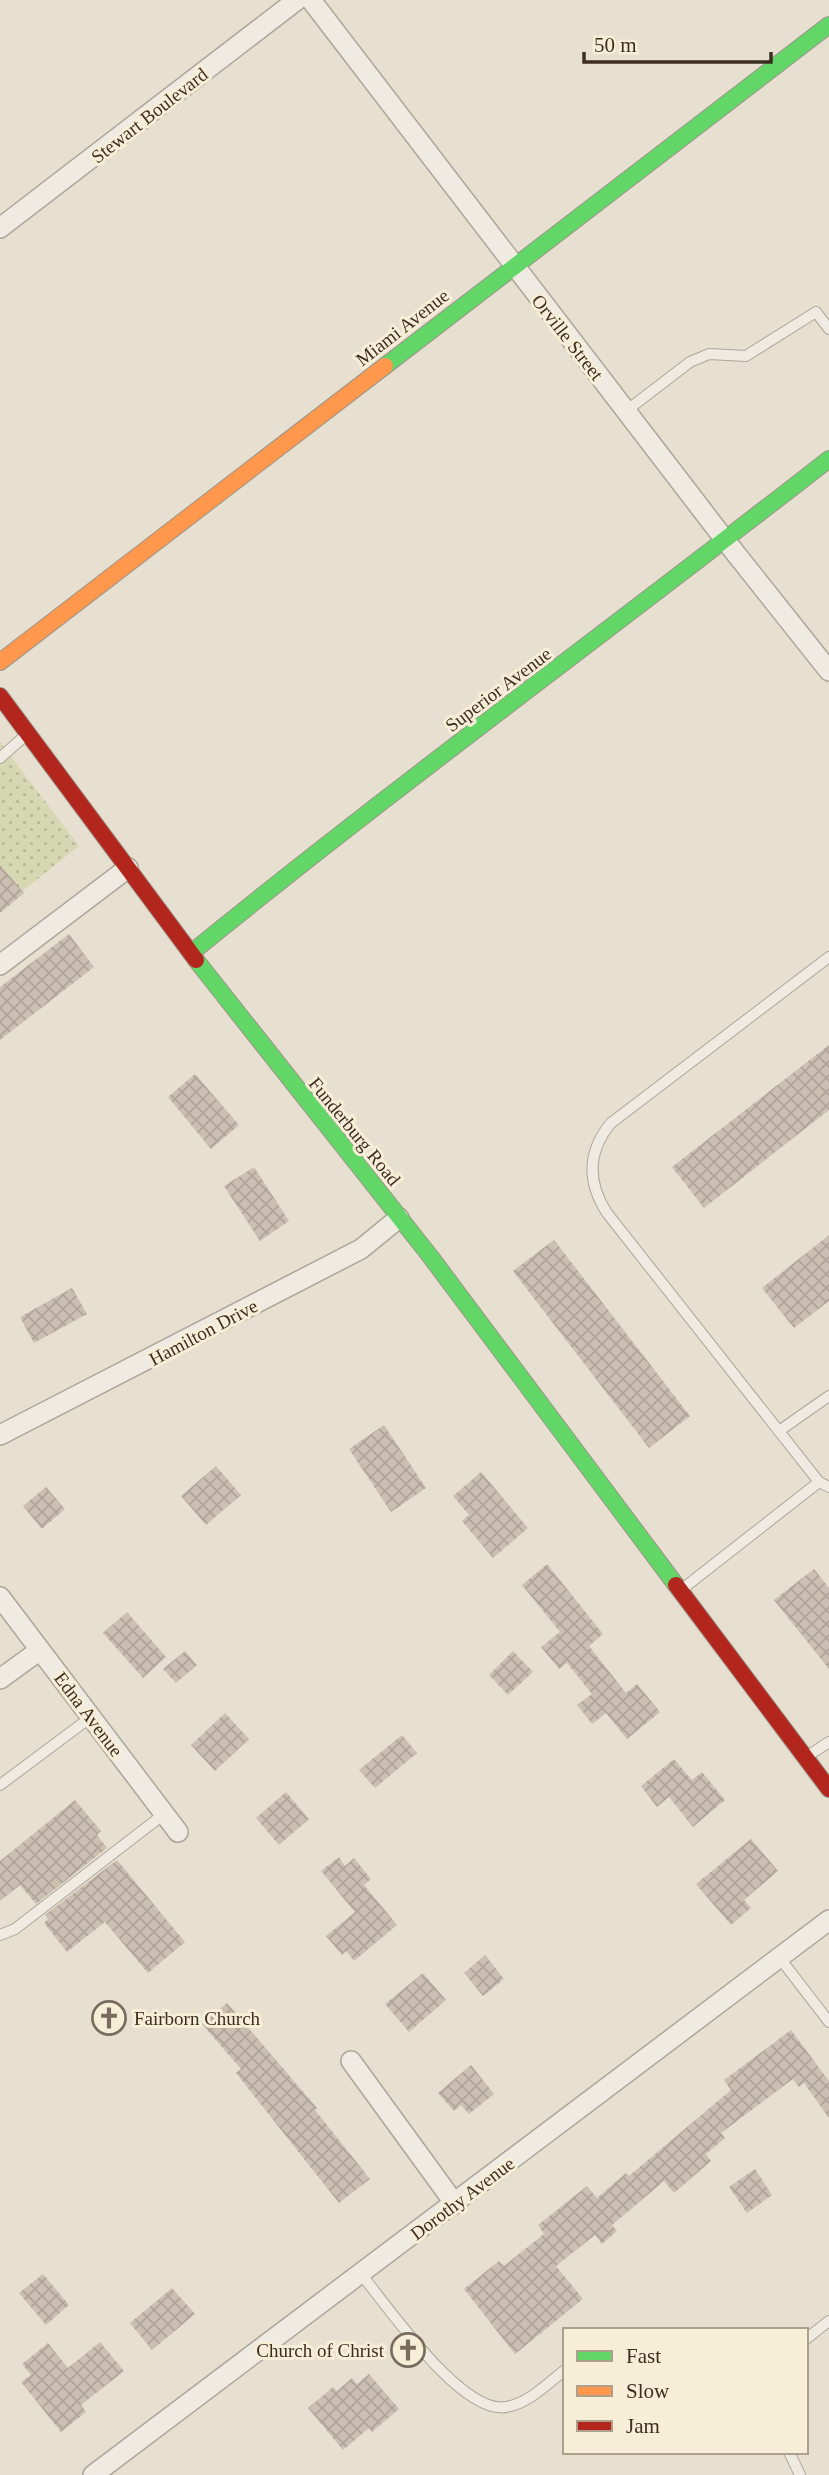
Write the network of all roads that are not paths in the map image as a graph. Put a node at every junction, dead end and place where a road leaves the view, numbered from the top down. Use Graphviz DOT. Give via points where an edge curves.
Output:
graph roads {
  1 [pos="297,0"];
  2 [pos="311,0"];
  3 [pos="829,25"];
  4 [pos="0,228"];
  5 [pos="515,267"];
  6 [pos="829,329"];
  7 [pos="626,411"];
  8 [pos="829,459"];
  9 [pos="725,540"];
  10 [pos="0,662"];
  11 [pos="829,671"];
  12 [pos="0,696"];
  13 [pos="28,734"];
  14 [pos="0,758"];
  15 [pos="128,868"];
  16 [pos="191,953"];
  17 [pos="829,957"];
  18 [pos="0,965"];
  19 [pos="399,1218"];
  20 [pos="829,1396"];
  21 [pos="779,1431"];
  22 [pos="0,1436"];
  23 [pos="824,1485"];
  24 [pos="680,1590"];
  25 [pos="0,1597"];
  26 [pos="40,1650"];
  27 [pos="0,1679"];
  28 [pos="91,1717"];
  29 [pos="829,1742"];
  30 [pos="805,1757"];
  31 [pos="0,1785"];
  32 [pos="829,1789"];
  33 [pos="164,1814"];
  34 [pos="177,1832"];
  35 [pos="829,1920"];
  36 [pos="0,1935"];
  37 [pos="779,1957"];
  38 [pos="829,2022"];
  39 [pos="351,2061"];
  40 [pos="455,2204"];
  41 [pos="361,2274"];
  42 [pos="829,2321"];
  43 [pos="808,2337"];
  44 [pos="563,2371"];
  45 [pos="790,2454"];
  46 [pos="93,2475"];
  47 [pos="800,2475"];
  1 -- 4 [label="street, Stewart Boulevard"];
  2 -- 5 [label="street, Orville Street"];
  3 -- 5 [label="street, Miami Avenue"];
  5 -- 7 [label="street, Orville Street"];
  5 -- 10 [label="street, Miami Avenue"];
  6 -- 7 [label="lane" via="816,312 746,356 709,354 690,362"];
  7 -- 9 [label="street, Orville Street"];
  8 -- 9 [label="street, Superior Avenue"];
  9 -- 11 [label="street, Orville Street"];
  9 -- 16 [label="street, Superior Avenue"];
  12 -- 13 [label="street, Funderburg Road"];
  13 -- 14 [label="lane"];
  13 -- 15 [label="street, Funderburg Road"];
  15 -- 16 [label="street, Funderburg Road"];
  15 -- 18 [label="street"];
  16 -- 19 [label="street, Funderburg Road"];
  17 -- 21 [label="lane" via="611,1123 593,1154 591,1172 607,1213"];
  19 -- 22 [label="street, Hamilton Drive" via="361,1249"];
  19 -- 24 [label="street, Funderburg Road"];
  20 -- 21 [label="lane"];
  21 -- 23 [label="lane"];
  23 -- 24 [label="lane"];
  24 -- 30 [label="street, Funderburg Road"];
  25 -- 26 [label="street, Edna Avenue"];
  26 -- 27 [label="street"];
  26 -- 28 [label="street, Edna Avenue"];
  28 -- 31 [label="lane"];
  28 -- 33 [label="street, Edna Avenue"];
  29 -- 30 [label="lane"];
  30 -- 32 [label="street, Funderburg Road"];
  33 -- 34 [label="street, Edna Avenue"];
  33 -- 36 [label="lane" via="15,1929"];
  35 -- 37 [label="street, Dorothy Avenue"];
  37 -- 38 [label="lane"];
  37 -- 40 [label="street, Dorothy Avenue"];
  39 -- 40 [label="street"];
  40 -- 41 [label="street, Dorothy Avenue"];
  41 -- 44 [label="lane" via="449,2380 477,2403 505,2408"];
  41 -- 46 [label="street, Dorothy Avenue"];
  42 -- 43 [label="lane"];
  45 -- 47 [label="lane"];
}
